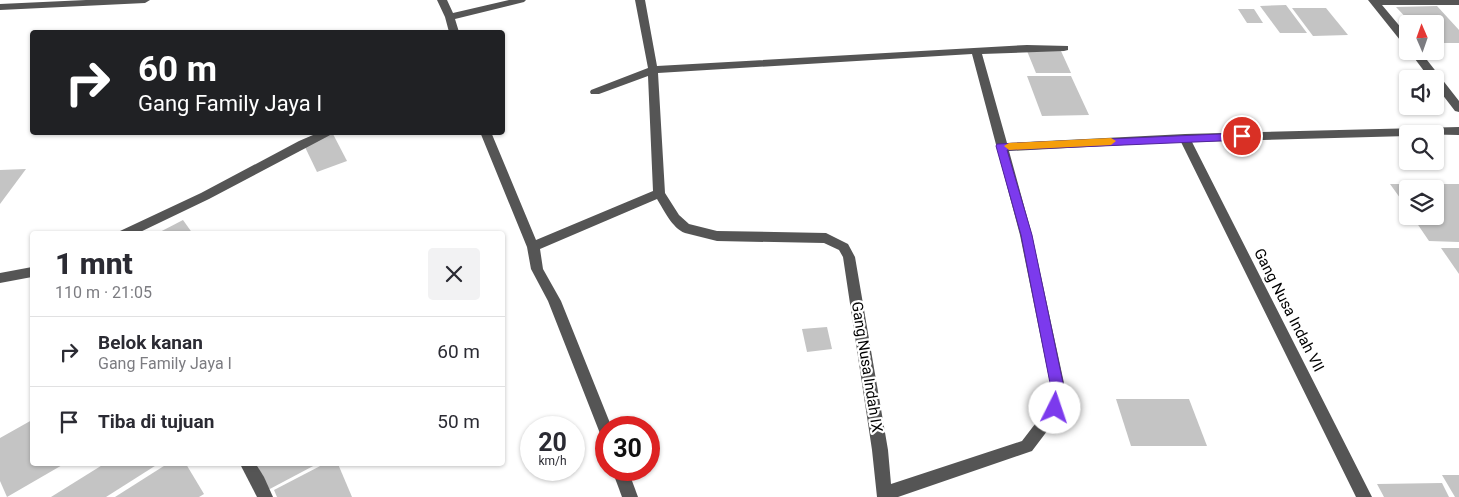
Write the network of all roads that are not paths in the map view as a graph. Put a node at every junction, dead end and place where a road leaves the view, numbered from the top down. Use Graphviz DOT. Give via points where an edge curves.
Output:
graph roads {
  1 [pos="144,0"];
  2 [pos="442,0"];
  3 [pos="521,0"];
  4 [pos="640,0"];
  5 [pos="1374,1"];
  6 [pos="1459,2"];
  7 [pos="0,6"];
  8 [pos="450,17"];
  9 [pos="453,30"];
  10 [pos="1399,32"];
  11 [pos="1064,48"];
  12 [pos="977,53"];
  13 [pos="1421,60"];
  14 [pos="653,70"];
  15 [pos="595,92"];
  16 [pos="1459,108"];
  17 [pos="1459,131"];
  18 [pos="323,135"];
  19 [pos="486,135"];
  20 [pos="1185,138"];
  21 [pos="1001,146"];
  22 [pos="659,193"];
  23 [pos="130,231"];
  24 [pos="533,247"];
  25 [pos="30,272"];
  26 [pos="0,278"];
  27 [pos="600,416"];
  28 [pos="248,466"];
  29 [pos="624,481"];
  30 [pos="885,496"];
  31 [pos="265,497"];
  32 [pos="630,497"];
  33 [pos="1364,497"];
  1 -- 7 [label="street"];
  2 -- 8 [label="street"];
  3 -- 8 [label="street"];
  4 -- 14 [label="street"];
  5 -- 6 [label="street"];
  5 -- 10 [label="street"];
  8 -- 9 [label="street"];
  11 -- 12 [label="street"];
  12 -- 14 [label="street"];
  12 -- 21 [label="street"];
  13 -- 16 [label="street"];
  14 -- 15 [label="street"];
  14 -- 22 [label="street"];
  17 -- 20 [label="street"];
  18 -- 23 [label="street"];
  19 -- 24 [label="street"];
  20 -- 21 [label="street"];
  20 -- 33 [label="street, Gang Nusa Indah VII"];
  21 -- 30 [label="street" via="1026,235 1057,383 1055,408 1027,446"];
  22 -- 24 [label="street"];
  22 -- 30 [label="street, Gang Nusa Indah IX" via="685,228 717,236 826,238 844,247 849,257"];
  24 -- 27 [label="street" via="537,269 554,301"];
  25 -- 26 [label="street"];
  28 -- 31 [label="street"];
  29 -- 32 [label="street"];
}
